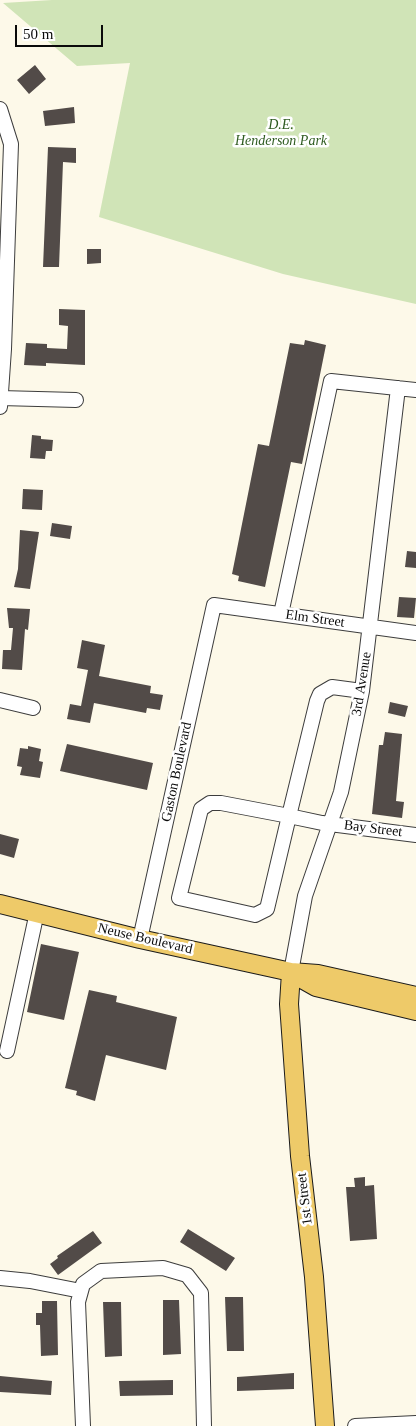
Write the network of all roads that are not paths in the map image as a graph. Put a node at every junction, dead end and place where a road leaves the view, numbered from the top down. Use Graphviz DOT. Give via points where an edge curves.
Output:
graph roads {
  1 [pos="0,109"];
  2 [pos="398,388"];
  3 [pos="416,390"];
  4 [pos="76,400"];
  5 [pos="0,401"];
  6 [pos="214,605"];
  7 [pos="282,614"];
  8 [pos="370,627"];
  9 [pos="416,633"];
  10 [pos="362,691"];
  11 [pos="0,700"];
  12 [pos="33,708"];
  13 [pos="289,816"];
  14 [pos="330,823"];
  15 [pos="416,834"];
  16 [pos="0,904"];
  17 [pos="37,912"];
  18 [pos="140,939"];
  19 [pos="291,972"];
  20 [pos="416,996"];
  21 [pos="416,1011"];
  22 [pos="7,1051"];
  23 [pos="0,1278"];
  24 [pos="81,1291"];
  25 [pos="415,1425"];
  26 [pos="83,1426"];
  27 [pos="204,1426"];
  28 [pos="325,1426"];
  29 [pos="355,1426"];
  1 -- 5 [label="street" via="11,144"];
  2 -- 3 [label="street"];
  2 -- 7 [label="street" via="331,381"];
  2 -- 8 [label="street, 3rd Avenue"];
  4 -- 5 [label="street"];
  6 -- 7 [label="street, Elm Street"];
  6 -- 18 [label="street, Gaston Boulevard"];
  7 -- 8 [label="street, Elm Street"];
  8 -- 9 [label="street, Elm Street"];
  8 -- 10 [label="street, 3rd Avenue"];
  10 -- 13 [label="street" via="332,687 320,694"];
  10 -- 14 [label="street, 3rd Avenue" via="341,792"];
  11 -- 12 [label="street"];
  13 -- 13 [label="street" via="221,803 210,803 201,809 179,898 255,915 267,909"];
  13 -- 14 [label="street, Bay Street"];
  14 -- 15 [label="street, Bay Street"];
  14 -- 19 [label="street, 3rd Avenue" via="305,896"];
  16 -- 17 [label="main road, Neuse Boulevard"];
  17 -- 18 [label="main road, Neuse Boulevard"];
  17 -- 22 [label="street"];
  18 -- 19 [label="main road, Neuse Boulevard"];
  19 -- 20 [label="main road, Neuse Boulevard" via="318,974"];
  19 -- 21 [label="main road, Neuse Boulevard" via="316,987"];
  19 -- 28 [label="main road, 1st Street" via="289,1004 299,1147 314,1277"];
  23 -- 24 [label="street"];
  24 -- 26 [label="street" via="78,1302"];
  24 -- 27 [label="street" via="83,1284 100,1271 163,1268 187,1275 201,1293"];
  25 -- 29 [label="street"];
}
